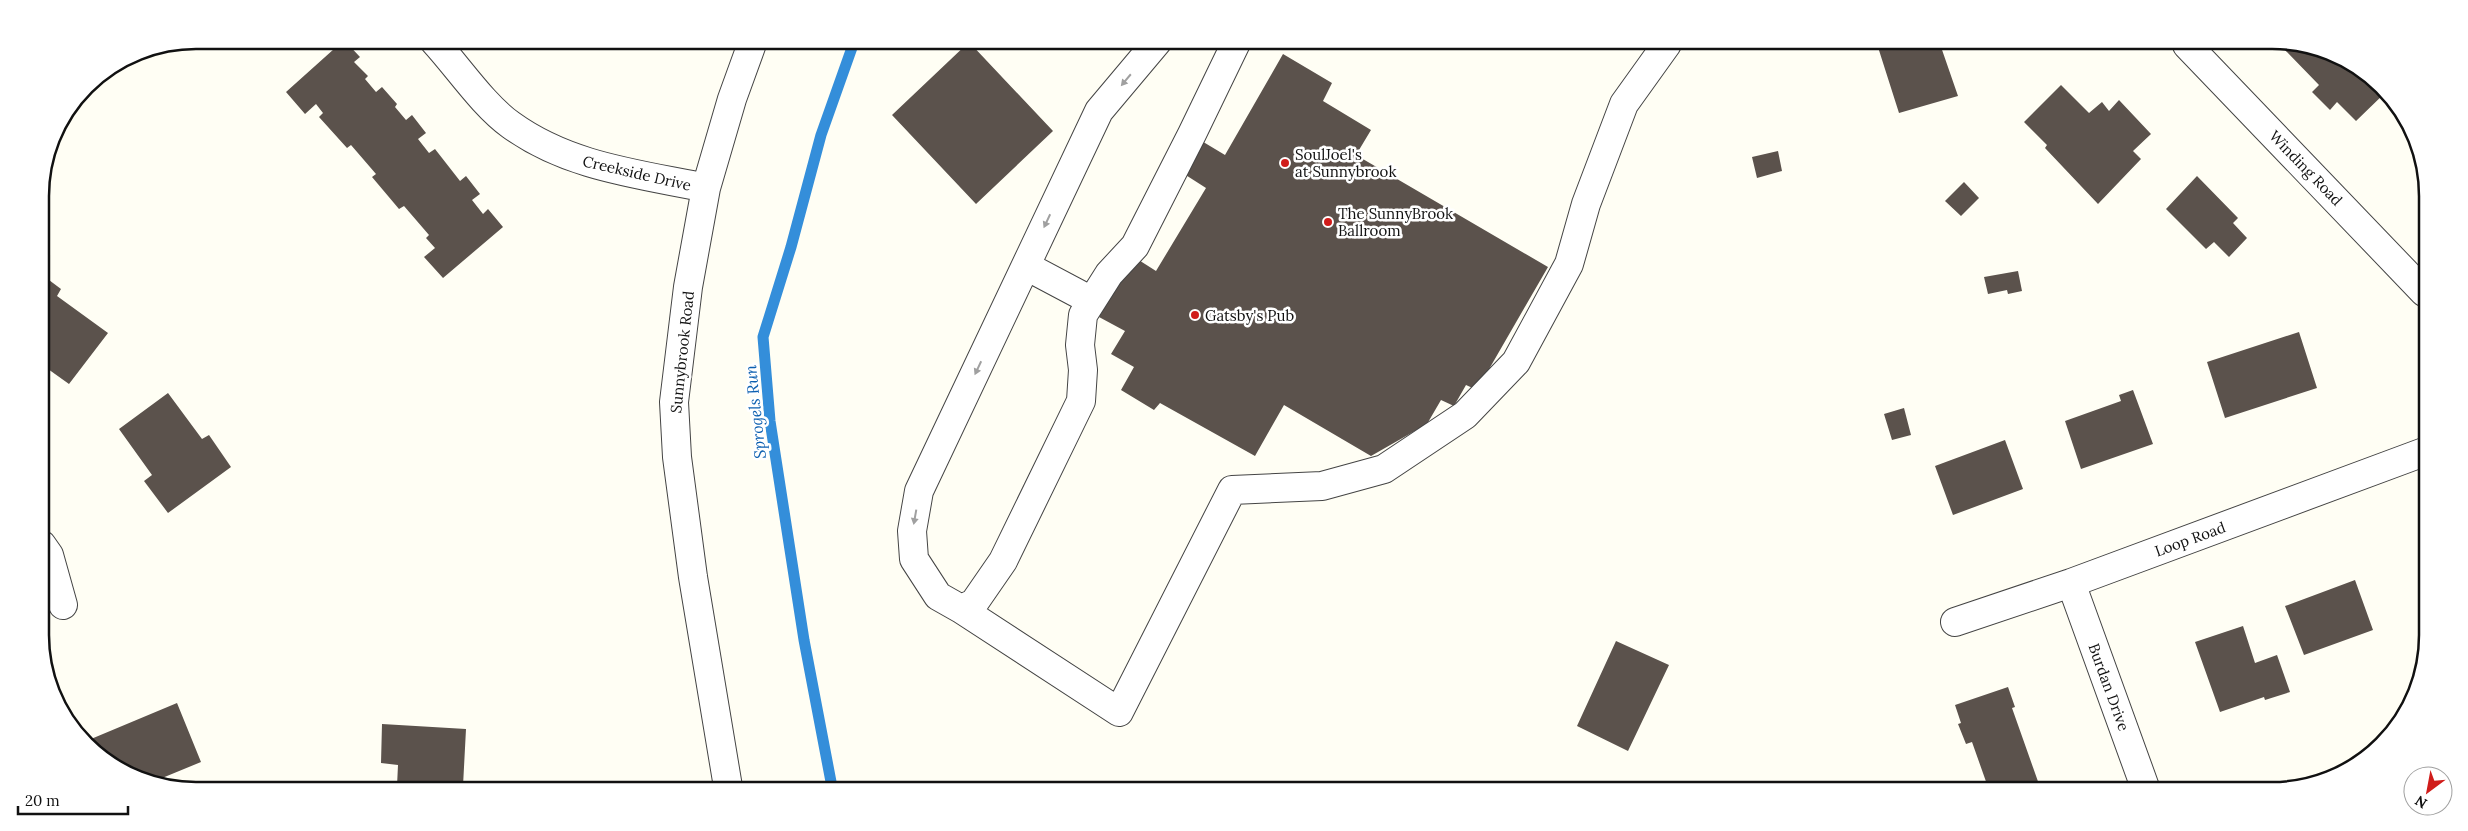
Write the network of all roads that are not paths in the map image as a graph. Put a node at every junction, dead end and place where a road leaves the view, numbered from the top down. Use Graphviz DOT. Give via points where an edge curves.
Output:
graph roads {
  1 [pos="441,49"];
  2 [pos="750,49"];
  3 [pos="1151,49"];
  4 [pos="1233,49"];
  5 [pos="1663,49"];
  6 [pos="2191,49"];
  7 [pos="706,188"];
  8 [pos="1026,266"];
  9 [pos="2419,287"];
  10 [pos="1092,301"];
  11 [pos="2419,454"];
  12 [pos="49,555"];
  13 [pos="2071,583"];
  14 [pos="63,606"];
  15 [pos="961,609"];
  16 [pos="1955,622"];
  17 [pos="727,782"];
  18 [pos="2143,782"];
  1 -- 7 [label="street, Creekside Drive" via="511,125 542,142 584,162"];
  2 -- 7 [label="street, Sunnybrook Road"];
  3 -- 8 [label="street, one-way" via="1099,111"];
  4 -- 10 [label="street" via="1135,246 1109,274"];
  5 -- 15 [label="street" via="1624,104 1586,204 1569,264 1516,362 1465,414 1384,469 1322,486 1232,490 1119,712"];
  6 -- 9 [label="street, Winding Road"];
  7 -- 17 [label="street, Sunnybrook Road" via="688,288 674,402 677,457 693,577"];
  8 -- 10 [label="street"];
  8 -- 15 [label="street, one-way" via="920,491 912,531 914,560 938,596"];
  10 -- 15 [label="street" via="1083,315 1081,401 1003,561 974,603"];
  11 -- 13 [label="street, Loop Road"];
  12 -- 14 [label="street"];
  13 -- 16 [label="street, Loop Road"];
  13 -- 18 [label="street, Burdan Drive"];
}
